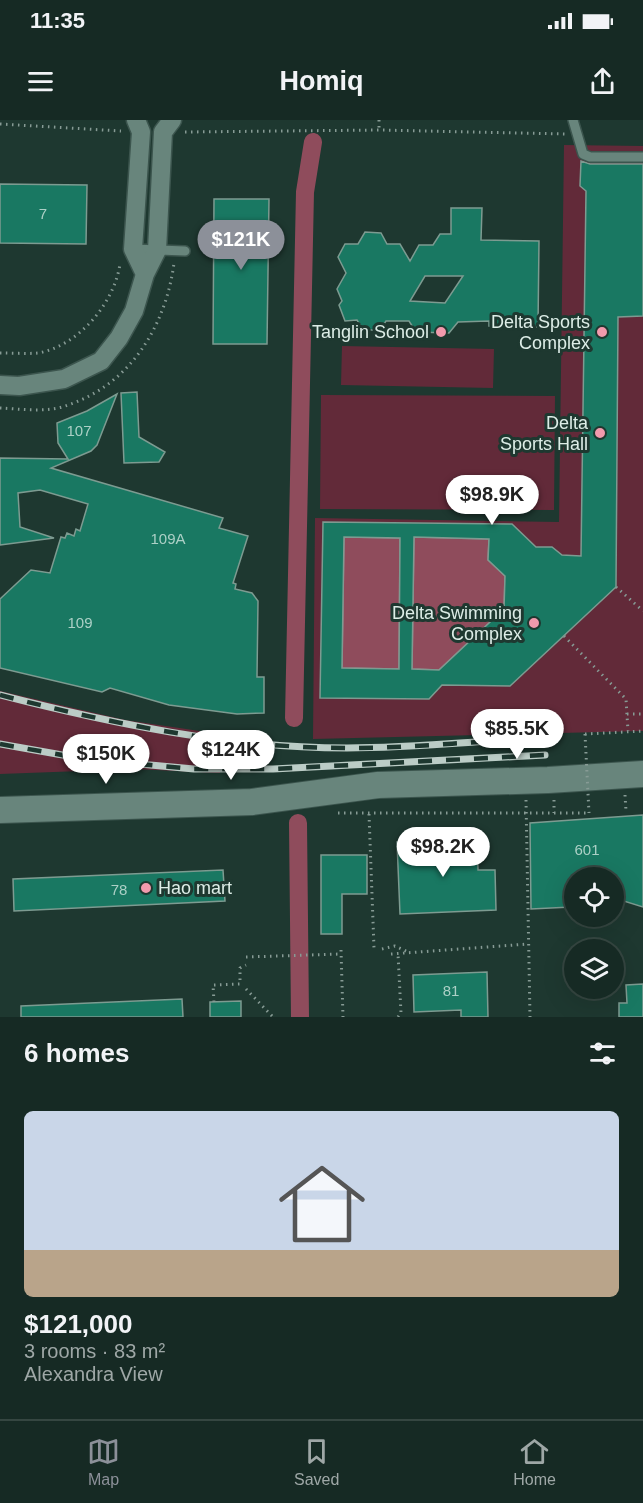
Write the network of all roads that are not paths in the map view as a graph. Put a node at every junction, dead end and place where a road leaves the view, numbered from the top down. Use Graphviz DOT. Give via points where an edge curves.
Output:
graph roads {
  1 [pos="573,120"];
  2 [pos="133,126"];
  3 [pos="173,126"];
  4 [pos="643,157"];
  5 [pos="157,250"];
  6 [pos="127,251"];
  7 [pos="185,251"];
  8 [pos="145,274"];
  9 [pos="0,385"];
  10 [pos="643,774"];
  11 [pos="0,810"];
  1 -- 4 [label="lane" via="583,154 590,158"];
  2 -- 6 [label="street" via="141,132"];
  3 -- 5 [label="street" via="163,132"];
  5 -- 6 [label="lane"];
  5 -- 7 [label="lane"];
  5 -- 8 [label="street"];
  6 -- 8 [label="street"];
  8 -- 9 [label="street" via="134,311 101,361 64,379"];
  10 -- 11 [label="main road" via="378,785 252,802"];
}
